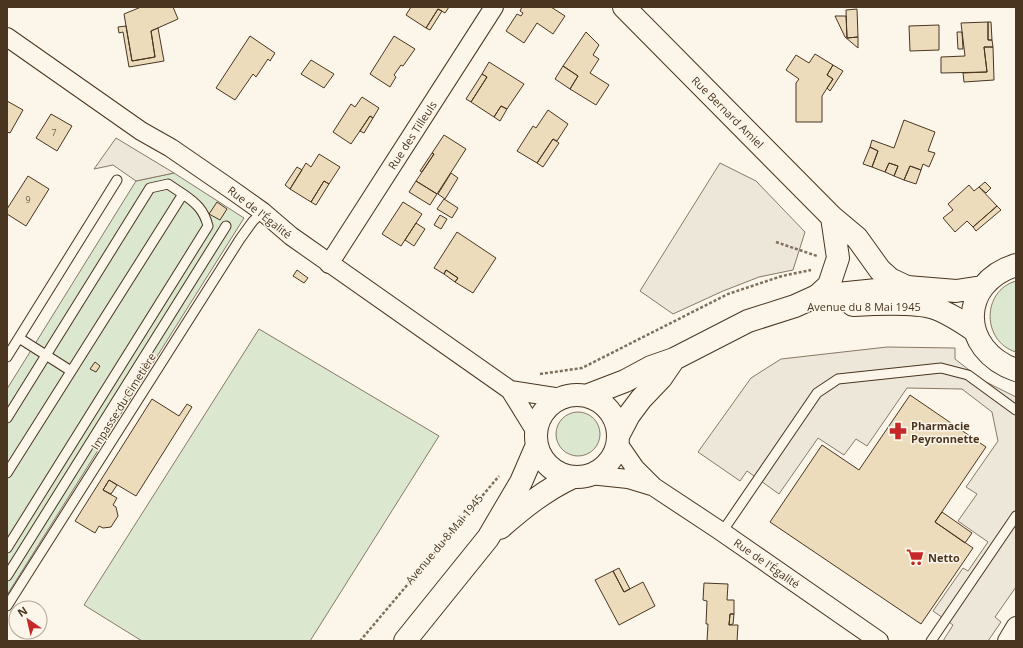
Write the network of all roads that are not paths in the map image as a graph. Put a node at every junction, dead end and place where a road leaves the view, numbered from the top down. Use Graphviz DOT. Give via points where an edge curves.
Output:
graph roads {
  1 [pos="494,7"];
  2 [pos="624,7"];
  3 [pos="7,37"];
  4 [pos="117,180"];
  5 [pos="183,194"];
  6 [pos="264,212"];
  7 [pos="832,217"];
  8 [pos="226,226"];
  9 [pos="330,264"];
  10 [pos="1016,265"];
  11 [pos="907,287"];
  12 [pos="982,287"];
  13 [pos="817,296"];
  14 [pos="795,306"];
  15 [pos="975,331"];
  16 [pos="19,338"];
  17 [pos="46,355"];
  18 [pos="7,357"];
  19 [pos="674,359"];
  20 [pos="1016,370"];
  21 [pos="72,371"];
  22 [pos="113,378"];
  23 [pos="126,386"];
  24 [pos="510,390"];
  25 [pos="586,396"];
  26 [pos="561,398"];
  27 [pos="1016,410"];
  28 [pos="7,418"];
  29 [pos="536,439"];
  30 [pos="618,439"];
  31 [pos="7,473"];
  32 [pos="581,476"];
  33 [pos="654,487"];
  34 [pos="1016,516"];
  35 [pos="722,532"];
  36 [pos="488,538"];
  37 [pos="7,548"];
  38 [pos="7,576"];
  39 [pos="7,606"];
  40 [pos="1016,626"];
  41 [pos="405,641"];
  42 [pos="879,641"];
  43 [pos="931,641"];
  44 [pos="1007,641"];
  1 -- 9 [label="street, Rue des Tilleuls"];
  2 -- 7 [label="main road, Rue Bernard Amiel"];
  3 -- 6 [label="street, Rue de l'Égalité"];
  4 -- 16 [label="lane"];
  5 -- 17 [label="lane" via="168,184 150,188"];
  5 -- 21 [label="lane"];
  5 -- 22 [label="lane" via="198,205 206,217 208,226"];
  6 -- 9 [label="street, Rue de l'Égalité" via="291,236"];
  6 -- 39 [label="lane, Impasse du Cimetière" via="253,221 240,239"];
  7 -- 11 [label="main road, Rue Bernard Amiel" via="857,238 880,270 890,279"];
  7 -- 13 [label="main road" via="838,258 829,285"];
  8 -- 23 [label="lane"];
  9 -- 24 [label="street, Rue de l'Égalité"];
  10 -- 12 [label="main road" via="991,277"];
  11 -- 12 [label="main road, Avenue du 8 Mai 1945" via="956,291"];
  11 -- 13 [label="main road, Avenue du 8 Mai 1945"];
  12 -- 15 [label="main road" via="973,316"];
  13 -- 14 [label="main road, Avenue du 8 Mai 1945"];
  14 -- 15 [label="main road, Avenue du 8 Mai 1945" via="868,304 933,307 952,315"];
  14 -- 19 [label="main road, Avenue du 8 Mai 1945" via="748,321"];
  15 -- 20 [label="main road" via="980,345 990,356 1002,365"];
  16 -- 17 [label="lane"];
  16 -- 18 [label="lane"];
  17 -- 21 [label="lane"];
  17 -- 28 [label="lane"];
  19 -- 25 [label="main road, Avenue du 8 Mai 1945"];
  19 -- 30 [label="main road" via="662,378 633,410"];
  21 -- 31 [label="lane"];
  22 -- 23 [label="lane"];
  22 -- 37 [label="lane"];
  23 -- 38 [label="lane"];
  24 -- 26 [label="street, Rue de l'Égalité"];
  24 -- 29 [label="street, Rue de l'Égalité"];
  25 -- 26 [label="main road"];
  25 -- 30 [label="main road" via="597,400 612,415"];
  26 -- 29 [label="main road" via="544,412 538,422"];
  27 -- 35 [label="lane" via="968,376 941,368 838,379 817,393"];
  29 -- 32 [label="main road" via="542,457 550,467 561,474"];
  29 -- 36 [label="main road" via="521,482"];
  30 -- 32 [label="main road" via="614,453 600,470"];
  30 -- 33 [label="street, Rue de l'Égalité" via="635,468"];
  32 -- 33 [label="street, Rue de l'Égalité" via="628,479"];
  32 -- 36 [label="main road" via="555,485 538,496"];
  33 -- 35 [label="street, Rue de l'Égalité"];
  34 -- 43 [label="lane"];
  35 -- 42 [label="street, Rue de l'Égalité"];
  36 -- 41 [label="main road"];
  40 -- 44 [label="street"];
}
